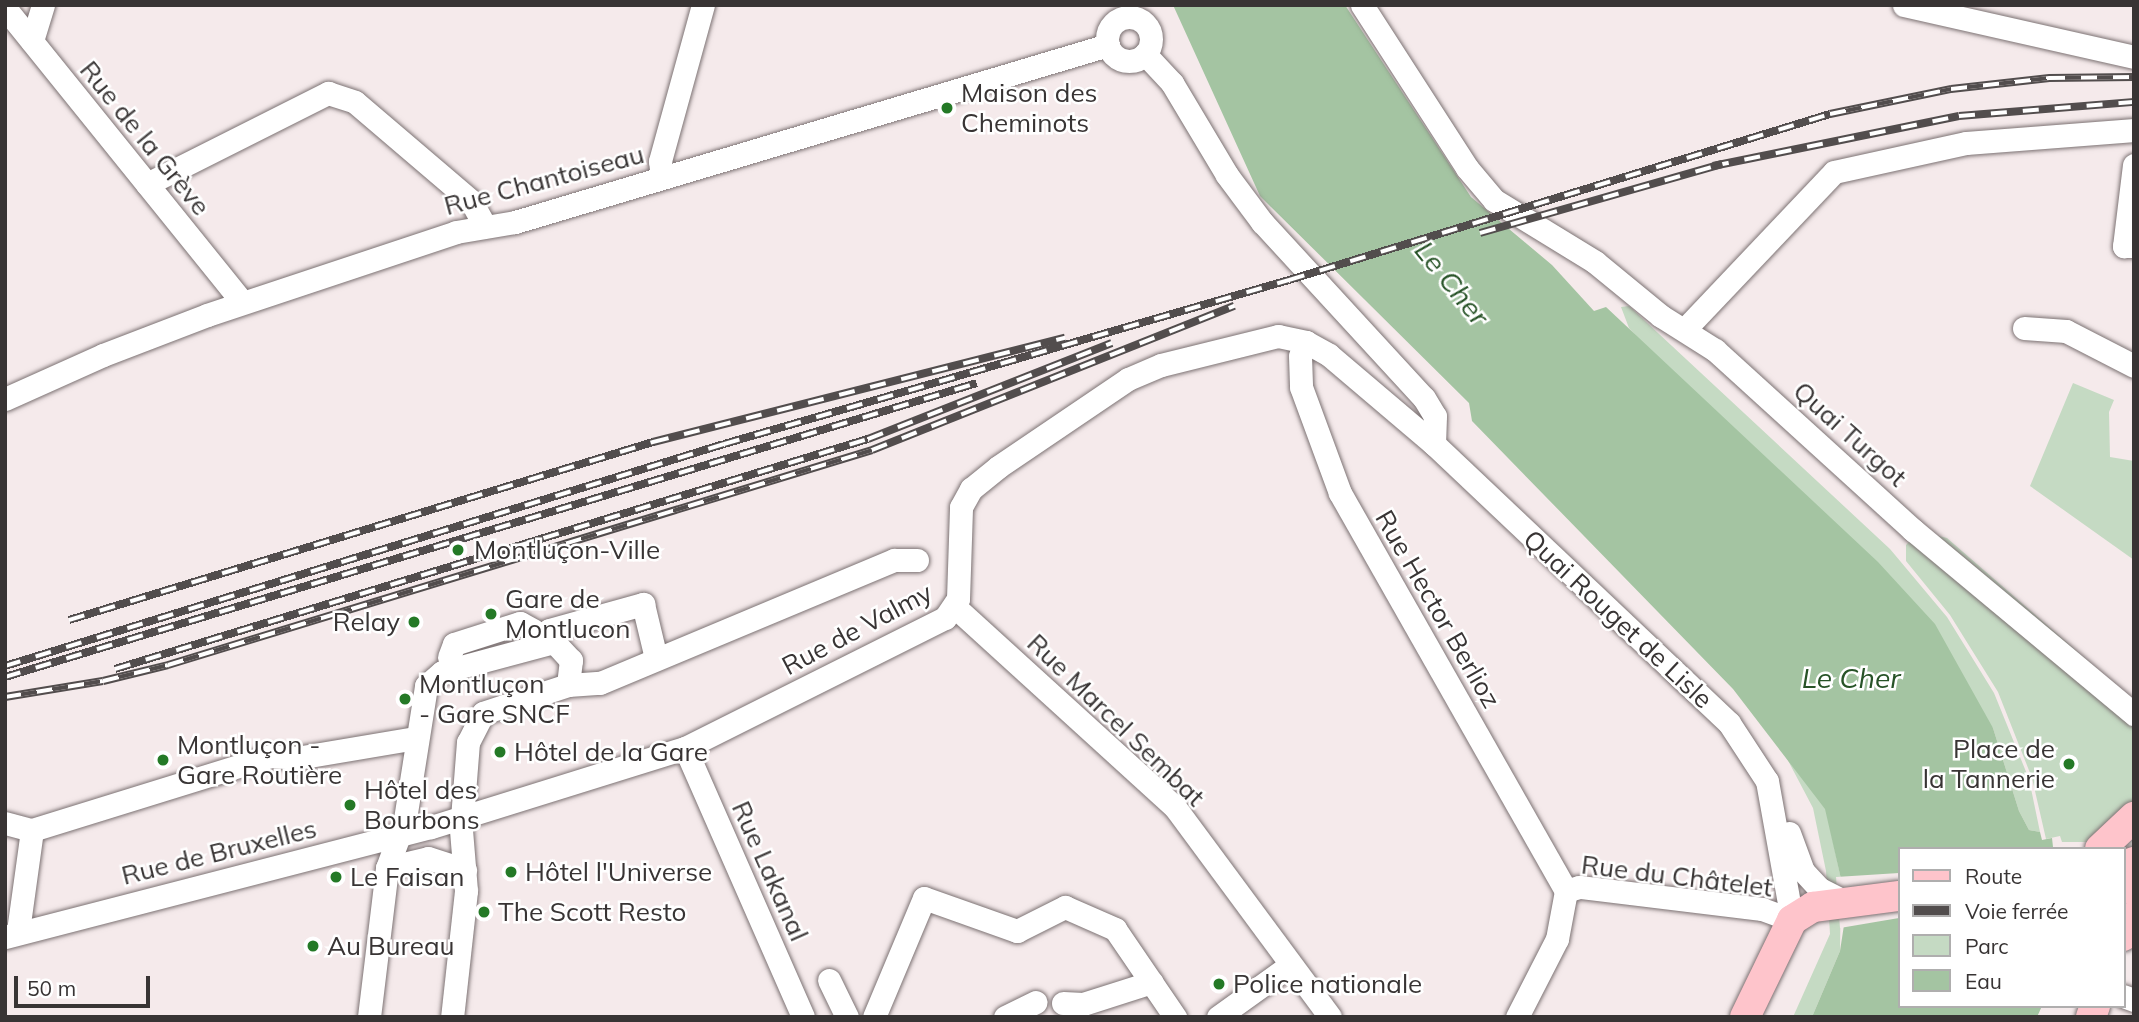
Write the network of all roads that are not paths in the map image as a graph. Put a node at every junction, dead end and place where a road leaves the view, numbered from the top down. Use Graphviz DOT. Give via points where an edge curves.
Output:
graph roads {
  1 [pos="43,5"];
  2 [pos="703,5"];
  3 [pos="1362,5"];
  4 [pos="1904,5"];
  5 [pos="5,8"];
  6 [pos="1128,11"];
  7 [pos="32,41"];
  8 [pos="1108,45"];
  9 [pos="1145,54"];
  10 [pos="2134,57"];
  11 [pos="2134,130"];
  12 [pos="2134,166"];
  13 [pos="662,177"];
  14 [pos="147,184"];
  15 [pos="485,226"];
  16 [pos="2134,246"];
  17 [pos="242,302"];
  18 [pos="2024,328"];
  19 [pos="1685,329"];
  20 [pos="1253,340"];
  21 [pos="1306,342"];
  22 [pos="2134,366"];
  23 [pos="5,399"];
  24 [pos="1434,444"];
  25 [pos="917,559"];
  26 [pos="955,607"];
  27 [pos="544,637"];
  28 [pos="656,658"];
  29 [pos="568,685"];
  30 [pos="2134,714"];
  31 [pos="415,738"];
  32 [pos="685,748"];
  33 [pos="486,807"];
  34 [pos="1775,809"];
  35 [pos="462,817"];
  36 [pos="2134,817"];
  37 [pos="5,823"];
  38 [pos="32,830"];
  39 [pos="400,834"];
  40 [pos="2102,847"];
  41 [pos="387,868"];
  42 [pos="465,870"];
  43 [pos="1566,891"];
  44 [pos="1898,896"];
  45 [pos="1830,899"];
  46 [pos="2134,916"];
  47 [pos="1792,920"];
  48 [pos="2125,932"];
  49 [pos="11,934"];
  50 [pos="1289,966"];
  51 [pos="829,980"];
  52 [pos="1152,982"];
  53 [pos="1036,1002"];
  54 [pos="1063,1003"];
  55 [pos="369,1017"];
  56 [pos="452,1017"];
  57 [pos="803,1017"];
  58 [pos="847,1017"];
  59 [pos="874,1017"];
  60 [pos="1005,1017"];
  61 [pos="1175,1017"];
  62 [pos="1219,1017"];
  63 [pos="1330,1017"];
  64 [pos="1517,1017"];
  65 [pos="1745,1017"];
  1 -- 7 [label="street"];
  2 -- 13 [label="street" via="660,161"];
  3 -- 19 [label="street, Quai Turgot" via="1467,168 1514,215 1595,262 1661,316"];
  4 -- 10 [label="street"];
  5 -- 7 [label="street, Rue de la Grève"];
  6 -- 8 [label="street" via="1112,25"];
  6 -- 9 [label="street" via="1151,34"];
  7 -- 14 [label="street, Rue de la Grève"];
  8 -- 9 [label="street" via="1121,60 1133,61"];
  8 -- 13 [label="street, Rue Chantoiseau"];
  9 -- 24 [label="street" via="1172,83 1227,175 1262,222 1423,398 1434,416"];
  11 -- 19 [label="street" via="1966,143 1835,172"];
  12 -- 16 [label="street" via="2124,246"];
  13 -- 15 [label="street, Rue Chantoiseau" via="515,222"];
  14 -- 15 [label="street" via="328,93 355,102 471,201"];
  14 -- 17 [label="street, Rue de la Grève"];
  15 -- 17 [label="street, Rue Chantoiseau"];
  17 -- 23 [label="street, Rue Chantoiseau" via="103,355"];
  18 -- 22 [label="street" via="2066,331"];
  19 -- 30 [label="street, Quai Turgot" via="1715,350 1913,530"];
  20 -- 21 [label="street, Quai Rouget de Lisle" via="1278,336"];
  20 -- 26 [label="street, Rue de Valmy" via="1128,379 978,482 965,498 960,515"];
  21 -- 24 [label="street, Quai Rouget de Lisle" via="1350,372"];
  21 -- 43 [label="street, Rue Hector Berlioz" via="1300,356 1301,387 1339,493"];
  24 -- 34 [label="street, Quai Rouget de Lisle" via="1729,723 1767,781"];
  25 -- 28 [label="street" via="894,560"];
  26 -- 32 [label="street, Rue de Valmy" via="931,627"];
  26 -- 50 [label="street, Rue Marcel Sembat" via="1174,806"];
  27 -- 28 [label="street" via="614,622 621,610 643,604"];
  27 -- 29 [label="street" via="571,660"];
  27 -- 31 [label="street" via="446,665 426,687"];
  28 -- 29 [label="street" via="600,683"];
  29 -- 35 [label="street" via="483,713 468,742"];
  31 -- 38 [label="street" via="297,758 271,756"];
  31 -- 39 [label="street"];
  32 -- 33 [label="street, Rue de Valmy"];
  32 -- 57 [label="street, Rue Lakanal"];
  33 -- 35 [label="street, Rue de Bruxelles"];
  34 -- 45 [label="street" via="1791,835 1803,871"];
  34 -- 47 [label="street, Quai Rouget de Lisle"];
  35 -- 39 [label="street, Rue de Bruxelles"];
  35 -- 42 [label="street"];
  36 -- 40 [label="main road"];
  37 -- 38 [label="street"];
  38 -- 49 [label="street"];
  39 -- 41 [label="street"];
  39 -- 49 [label="street, Rue de Bruxelles"];
  41 -- 42 [label="street" via="419,858"];
  41 -- 55 [label="street"];
  42 -- 56 [label="street"];
  43 -- 47 [label="street, Rue du Châtelet" via="1579,887 1762,909"];
  43 -- 64 [label="street, Rue du Châtelet" via="1556,939"];
  44 -- 45 [label="main road"];
  45 -- 47 [label="main road"];
  46 -- 48 [label="main road"];
  47 -- 65 [label="main road"];
  50 -- 62 [label="street"];
  50 -- 63 [label="street, Rue Marcel Sembat"];
  51 -- 58 [label="street"];
  52 -- 54 [label="street" via="1083,1004"];
  52 -- 59 [label="street" via="1115,929 1065,907 1017,931 924,898"];
  52 -- 61 [label="street"];
  53 -- 60 [label="street"];
}
